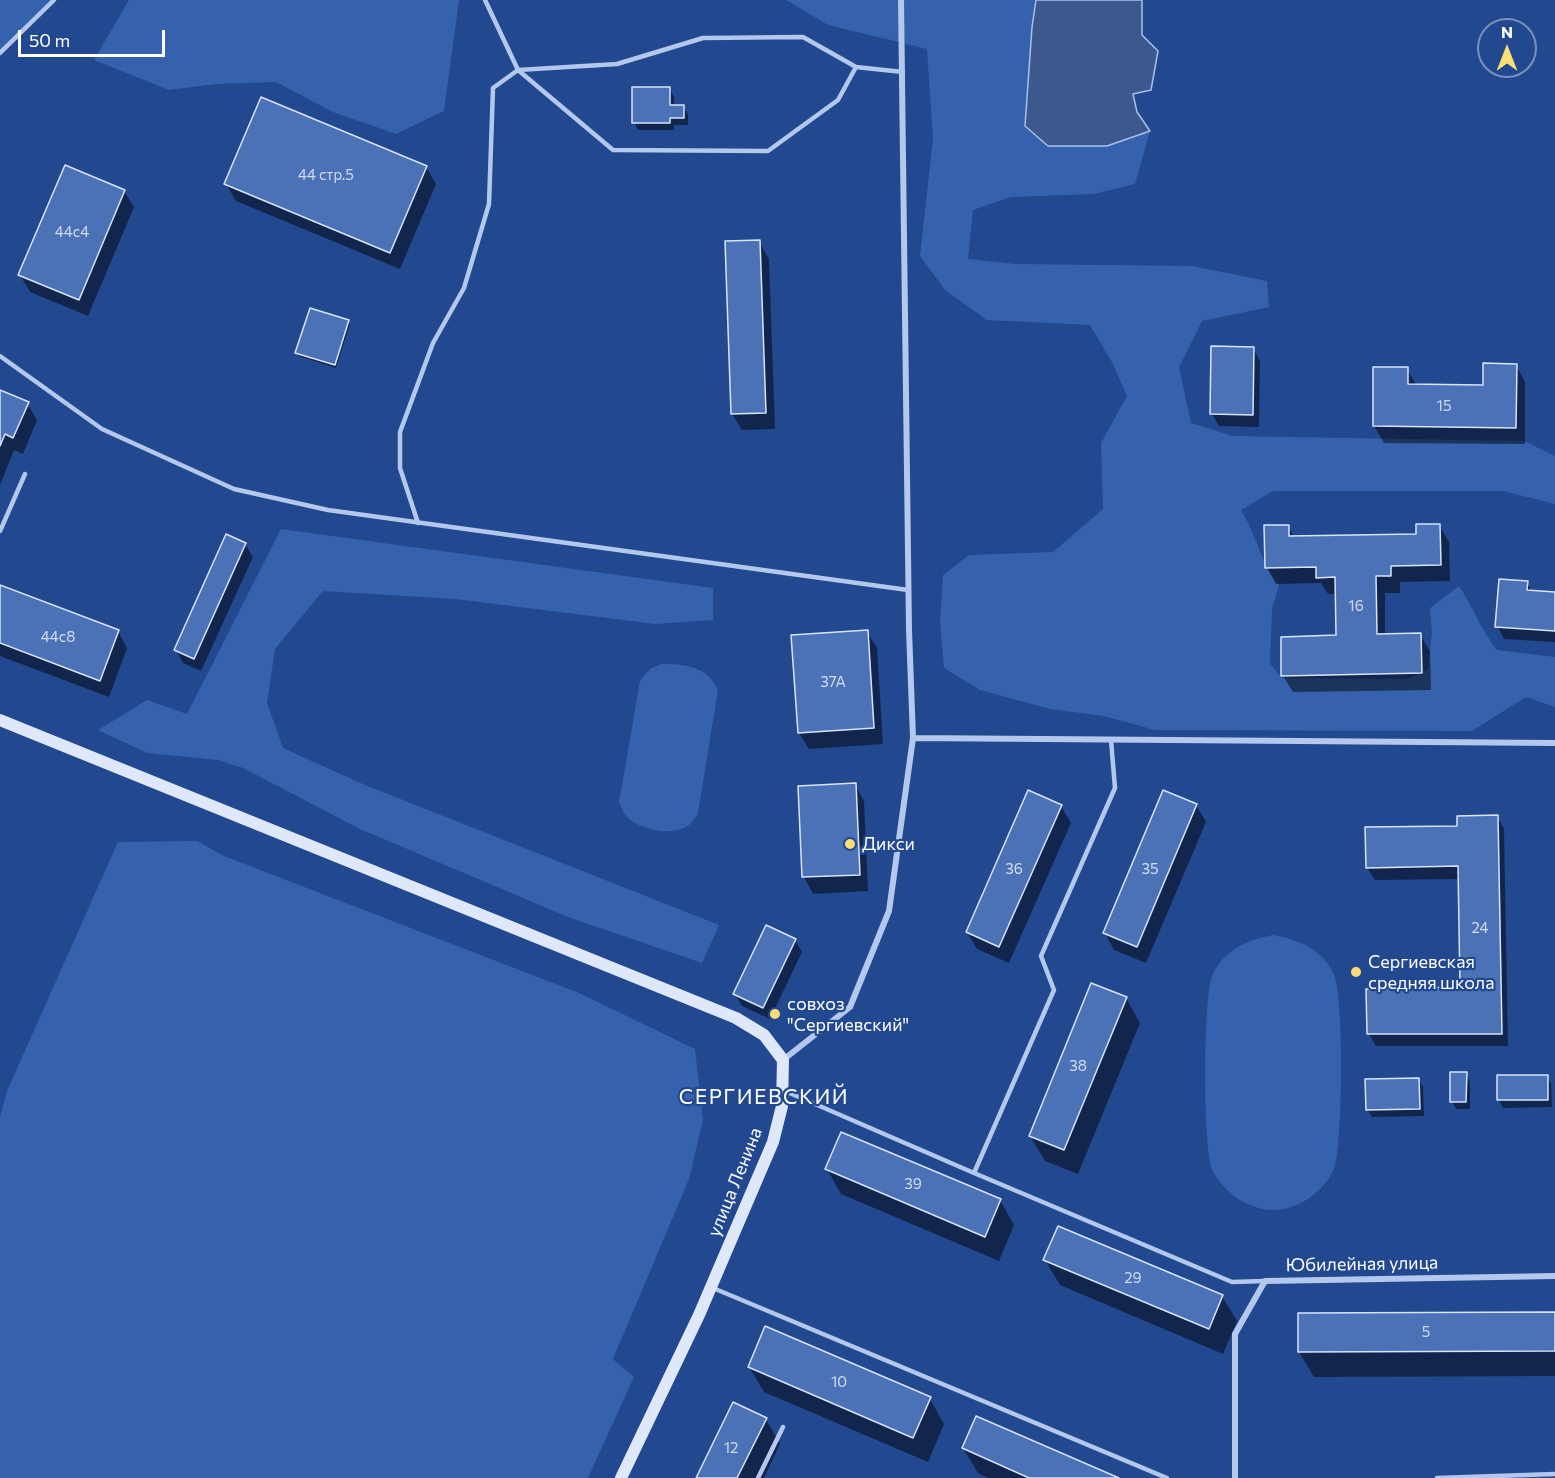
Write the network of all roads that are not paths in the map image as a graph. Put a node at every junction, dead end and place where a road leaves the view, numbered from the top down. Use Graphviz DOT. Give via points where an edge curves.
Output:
graph roads {
  1 [pos="54,0"];
  2 [pos="485,0"];
  3 [pos="901,0"];
  4 [pos="0,53"];
  5 [pos="856,67"];
  6 [pos="518,70"];
  7 [pos="903,72"];
  8 [pos="0,356"];
  9 [pos="25,474"];
  10 [pos="418,523"];
  11 [pos="0,531"];
  12 [pos="908,590"];
  13 [pos="0,720"];
  14 [pos="913,738"];
  15 [pos="1112,740"];
  16 [pos="1555,743"];
  17 [pos="783,1060"];
  18 [pos="783,1090"];
  19 [pos="974,1173"];
  20 [pos="1555,1276"];
  21 [pos="1266,1281"];
  22 [pos="711,1287"];
  23 [pos="783,1427"];
  24 [pos="1555,1474"];
  25 [pos="621,1478"];
  26 [pos="758,1478"];
  27 [pos="1167,1478"];
  28 [pos="1235,1478"];
  29 [pos="1437,1478"];
  1 -- 4 [label="lane"];
  2 -- 6 [label="lane"];
  3 -- 7 [label="street"];
  5 -- 6 [label="lane" via="803,37 767,35 703,38 617,64"];
  5 -- 6 [label="lane" via="838,100 768,151 660,152 613,150"];
  5 -- 7 [label="lane"];
  6 -- 10 [label="lane" via="493,88 489,204 464,288 433,343 400,432 400,468"];
  7 -- 12 [label="street"];
  8 -- 10 [label="lane" via="102,429 234,489 328,510"];
  9 -- 11 [label="lane"];
  10 -- 12 [label="lane"];
  12 -- 14 [label="street"];
  13 -- 17 [label="street" via="736,1018 764,1035"];
  14 -- 15 [label="street"];
  14 -- 17 [label="street" via="889,911 850,1007"];
  15 -- 16 [label="street"];
  15 -- 19 [label="lane" via="1115,788 1041,956 1054,990"];
  17 -- 18 [label="street, улица Ленина"];
  18 -- 19 [label="lane"];
  18 -- 22 [label="street, улица Ленина" via="773,1142"];
  19 -- 21 [label="lane" via="1232,1282"];
  20 -- 21 [label="street, Юбилейная улица"];
  21 -- 28 [label="street, Юбилейная улица" via="1235,1334"];
  22 -- 25 [label="street, улица Ленина"];
  22 -- 27 [label="lane"];
  23 -- 26 [label="lane"];
  24 -- 29 [label="lane"];
}
